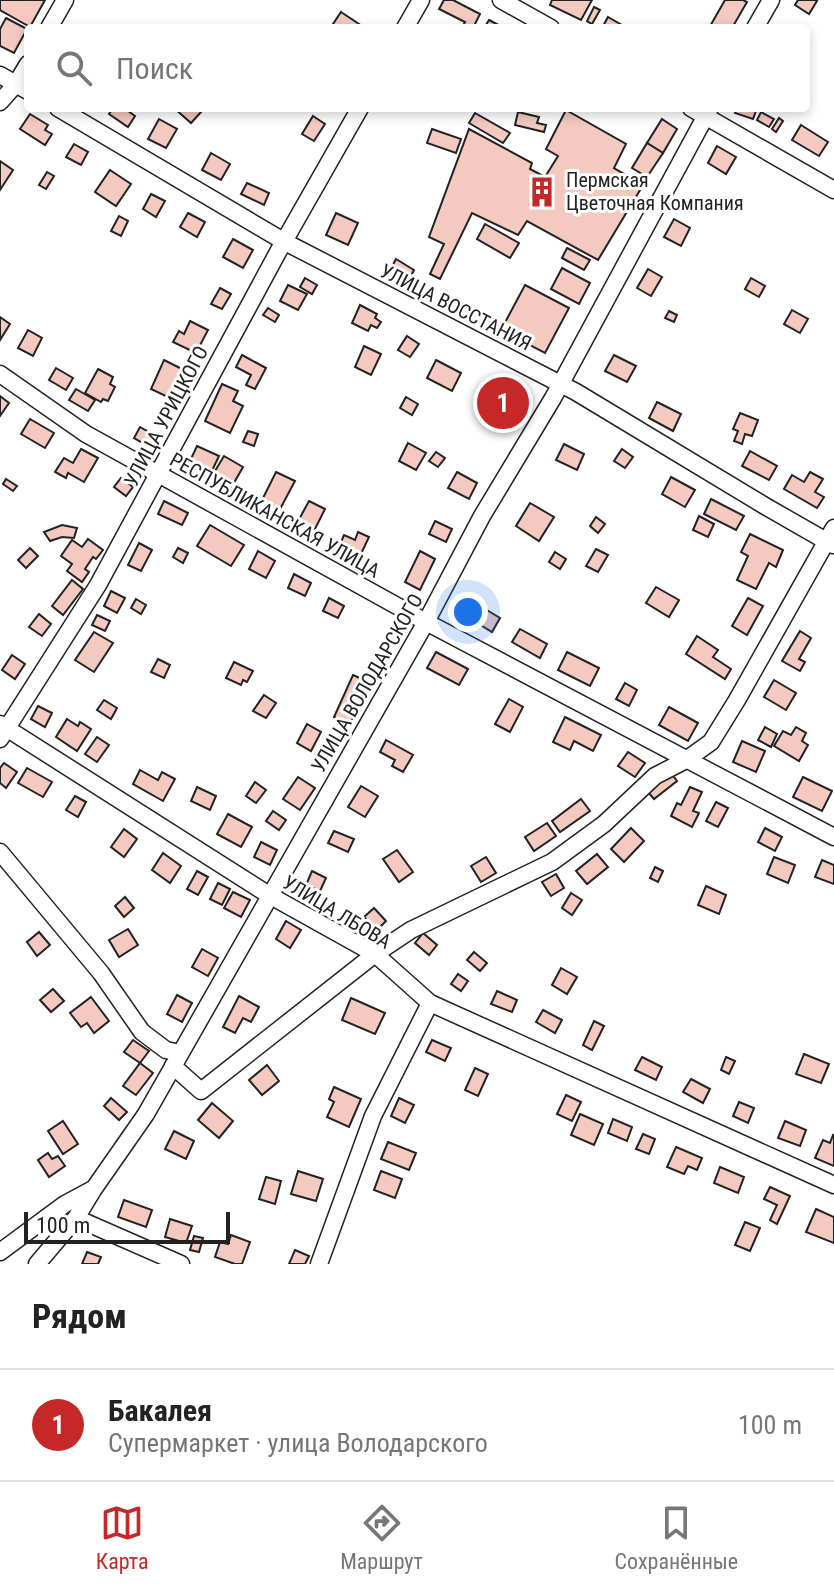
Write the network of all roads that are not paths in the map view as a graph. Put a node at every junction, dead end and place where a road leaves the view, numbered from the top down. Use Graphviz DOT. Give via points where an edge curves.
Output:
graph roads {
  1 [pos="65,0"];
  2 [pos="421,0"];
  3 [pos="501,0"];
  4 [pos="771,0"];
  5 [pos="51,24"];
  6 [pos="407,24"];
  7 [pos="544,24"];
  8 [pos="757,24"];
  9 [pos="0,75"];
  10 [pos="22,88"];
  11 [pos="0,102"];
  12 [pos="65,112"];
  13 [pos="358,112"];
  14 [pos="701,112"];
  15 [pos="704,112"];
  16 [pos="834,190"];
  17 [pos="285,242"];
  18 [pos="0,374"];
  19 [pos="560,383"];
  20 [pos="159,473"];
  21 [pos="832,538"];
  22 [pos="426,622"];
  23 [pos="2,730"];
  24 [pos="686,760"];
  25 [pos="834,837"];
  26 [pos="0,852"];
  27 [pos="269,895"];
  28 [pos="375,954"];
  29 [pos="430,1003"];
  30 [pos="177,1060"];
  31 [pos="834,1185"];
  32 [pos="93,1190"];
  33 [pos="76,1218"];
  34 [pos="0,1252"];
  35 [pos="37,1264"];
  36 [pos="181,1264"];
  37 [pos="319,1264"];
  1 -- 5 [label="street"];
  2 -- 6 [label="street"];
  3 -- 7 [label="street"];
  4 -- 8 [label="street"];
  9 -- 10 [label="street"];
  10 -- 11 [label="street"];
  12 -- 17 [label="street, УЛИЦА ВОССТАНИЯ"];
  13 -- 17 [label="street, УЛИЦА УРИЦКОГО"];
  14 -- 19 [label="street, УЛИЦА ВОЛОДАРСКОГО"];
  15 -- 16 [label="street"];
  17 -- 19 [label="street, УЛИЦА ВОССТАНИЯ"];
  17 -- 20 [label="street, УЛИЦА УРИЦКОГО"];
  18 -- 20 [label="street, РЕСПУБЛИКАНСКАЯ УЛИЦА" via="86,434"];
  19 -- 21 [label="street, УЛИЦА ВОССТАНИЯ"];
  19 -- 22 [label="street, УЛИЦА ВОЛОДАРСКОГО"];
  20 -- 22 [label="street, РЕСПУБЛИКАНСКАЯ УЛИЦА"];
  20 -- 23 [label="street, УЛИЦА УРИЦКОГО" via="98,585"];
  21 -- 24 [label="street" via="711,742"];
  22 -- 24 [label="street, РЕСПУБЛИКАНСКАЯ УЛИЦА"];
  22 -- 27 [label="street, УЛИЦА ВОЛОДАРСКОГО"];
  23 -- 27 [label="street, УЛИЦА ЛБОВА"];
  24 -- 25 [label="street, РЕСПУБЛИКАНСКАЯ УЛИЦА"];
  24 -- 28 [label="street" via="655,776 604,824 552,862 411,930"];
  26 -- 30 [label="street" via="101,973 142,1032"];
  27 -- 28 [label="street, УЛИЦА ЛБОВА"];
  27 -- 30 [label="street, УЛИЦА ВОЛОДАРСКОГО"];
  28 -- 29 [label="street, УЛИЦА ЛБОВА"];
  28 -- 30 [label="street" via="201,1091"];
  29 -- 31 [label="street, УЛИЦА ЛБОВА"];
  29 -- 37 [label="street" via="373,1116"];
  30 -- 32 [label="street, УЛИЦА ВОЛОДАРСКОГО"];
  32 -- 33 [label="street, УЛИЦА ВОЛОДАРСКОГО"];
  32 -- 34 [label="street"];
  33 -- 35 [label="street, УЛИЦА ВОЛОДАРСКОГО"];
  33 -- 36 [label="street"];
}
